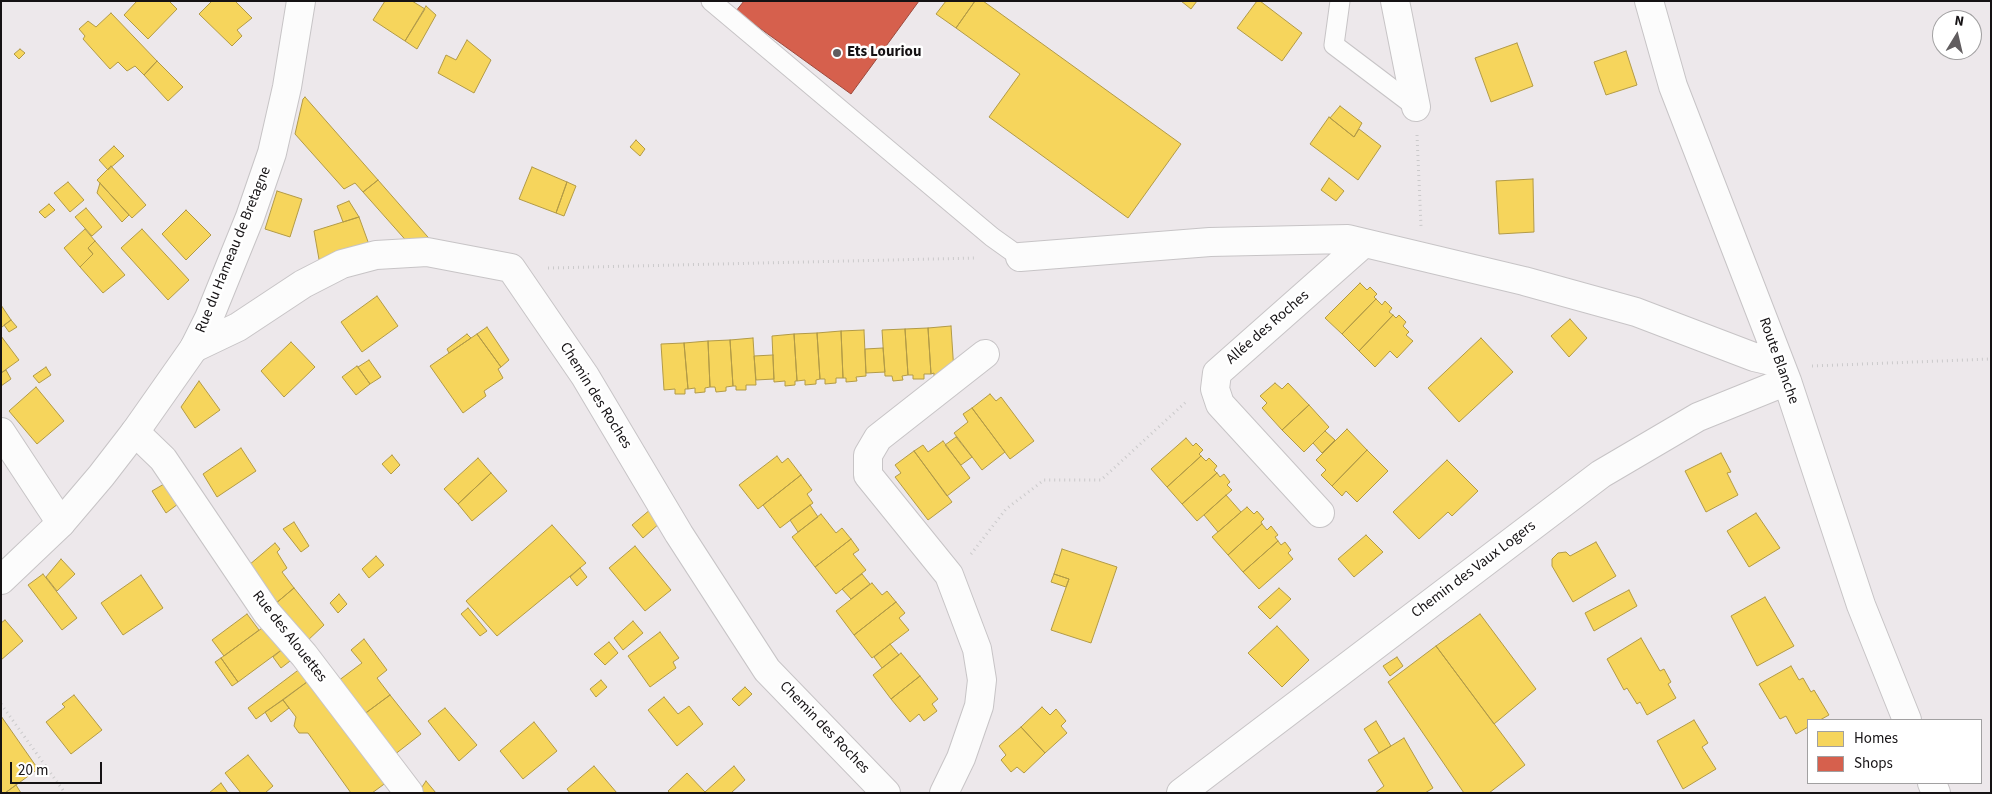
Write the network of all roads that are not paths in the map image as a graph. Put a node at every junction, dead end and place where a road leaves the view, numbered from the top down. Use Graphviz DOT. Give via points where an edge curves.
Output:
graph roads {
  1 [pos="301,1"];
  2 [pos="711,1"];
  3 [pos="1340,1"];
  4 [pos="1395,1"];
  5 [pos="1649,1"];
  6 [pos="1416,107"];
  7 [pos="1364,243"];
  8 [pos="1020,257"];
  9 [pos="194,348"];
  10 [pos="985,354"];
  11 [pos="1783,371"];
  12 [pos="1,432"];
  13 [pos="135,432"];
  14 [pos="1320,513"];
  15 [pos="61,523"];
  16 [pos="1,580"];
  17 [pos="1907,719"];
  18 [pos="409,793"];
  19 [pos="886,793"];
  20 [pos="944,793"];
  21 [pos="1181,793"];
  1 -- 9 [label="street, Rue du Hameau de Bretagne" via="288,87 272,153 220,292"];
  2 -- 8 [label="lane"];
  3 -- 6 [label="lane" via="1334,44"];
  4 -- 6 [label="street"];
  5 -- 11 [label="street, Route Blanche" via="1672,86"];
  7 -- 8 [label="street" via="1348,239 1210,242"];
  7 -- 11 [label="street" via="1524,280 1636,312 1754,356"];
  7 -- 14 [label="street, Allée des Roches" via="1217,373 1215,389 1220,404"];
  9 -- 13 [label="street, Rue du Hameau de Bretagne"];
  9 -- 19 [label="street, Chemin des Roches" via="238,327 319,276 342,264 368,257 427,252 511,268 585,376 767,670"];
  10 -- 20 [label="street" via="878,438 868,455 868,475 949,575 977,649 982,680 976,715"];
  11 -- 17 [label="street, Route Blanche" via="1861,605"];
  11 -- 21 [label="street, Chemin des Vaux Logers" via="1602,474"];
  12 -- 15 [label="street"];
  13 -- 15 [label="street, Rue du Hameau de Bretagne"];
  13 -- 18 [label="street, Rue des Alouettes" via="164,459 266,613 304,655"];
  15 -- 16 [label="street, Rue du Hameau de Bretagne"];
}
